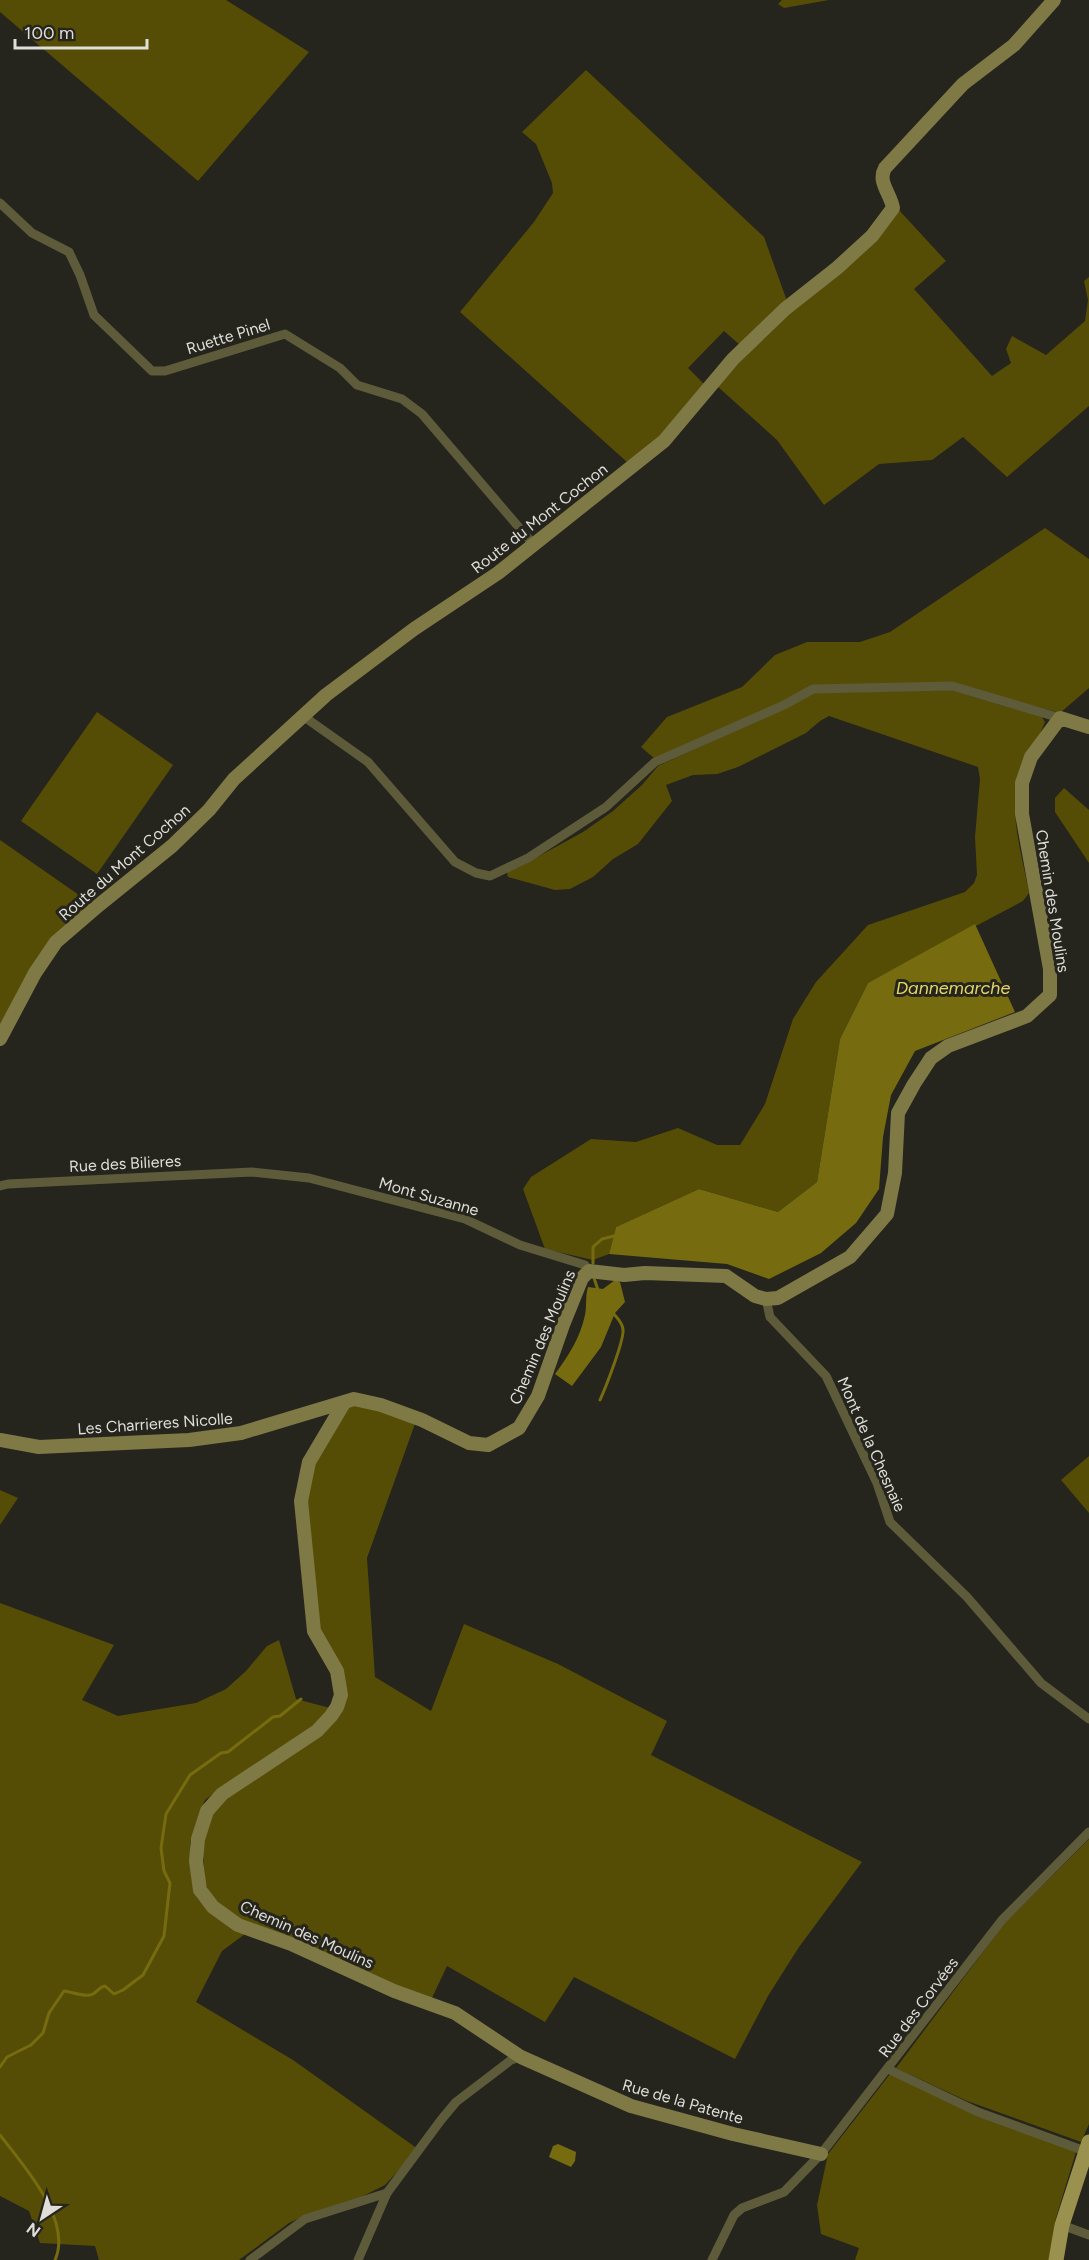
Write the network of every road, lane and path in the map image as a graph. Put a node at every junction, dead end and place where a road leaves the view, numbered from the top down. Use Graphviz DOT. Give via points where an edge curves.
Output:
graph roads {
  1 [pos="1054,0"];
  2 [pos="0,203"];
  3 [pos="534,545"];
  4 [pos="303,716"];
  5 [pos="1060,718"];
  6 [pos="1089,727"];
  7 [pos="0,1039"];
  8 [pos="252,1172"];
  9 [pos="0,1186"];
  10 [pos="589,1271"];
  11 [pos="766,1299"];
  12 [pos="344,1403"];
  13 [pos="0,1440"];
  14 [pos="1089,1719"];
  15 [pos="1089,1832"];
  16 [pos="521,2057"];
  17 [pos="888,2069"];
  18 [pos="1087,2146"];
  19 [pos="821,2154"];
  20 [pos="387,2193"];
  21 [pos="1062,2225"];
  22 [pos="1089,2235"];
  23 [pos="250,2260"];
  24 [pos="358,2260"];
  25 [pos="712,2260"];
  26 [pos="1056,2260"];
  1 -- 3 [label="street, Route du Mont Cochon" via="1014,45 963,84 885,168 882,181 893,208 872,236 733,359 663,441"];
  2 -- 3 [label="street, Ruette Pinel" via="32,233 69,252 94,315 152,370 165,371 285,334 340,368 357,385 402,399 422,414"];
  3 -- 4 [label="street, Route du Mont Cochon" via="414,629"];
  4 -- 5 [label="street" via="369,762 455,862 490,876 528,858 606,807 655,762 784,705 813,688 952,686"];
  4 -- 7 [label="street, Route du Mont Cochon" via="234,779 172,846 56,942"];
  5 -- 6 [label="street"];
  5 -- 11 [label="street, Chemin des Moulins" via="1031,757 1022,783 1022,814 1050,969 1050,995 1027,1016 948,1046 932,1058 898,1113 895,1173 887,1214 850,1257 778,1298"];
  8 -- 9 [label="street, Rue des Bilieres"];
  8 -- 10 [label="street, Mont Suzanne" via="309,1178 465,1219 520,1245 585,1265"];
  10 -- 11 [label="street, Chemin des Moulins" via="726,1276"];
  10 -- 12 [label="street, Chemin des Moulins" via="582,1278 538,1396 519,1428 503,1437 488,1445 469,1443 381,1405 354,1399"];
  11 -- 14 [label="street, Mont de la Chesnaie" via="770,1317 826,1376 877,1483 890,1522 968,1597 1041,1683"];
  12 -- 13 [label="street, Les Charrieres Nicolle" via="240,1433 189,1440 39,1447"];
  12 -- 16 [label="street, Chemin des Moulins" via="309,1461 301,1501 314,1631 337,1671 339,1701 317,1731 222,1794 207,1811 196,1861 200,1890 213,1907 238,1925 455,2013"];
  15 -- 17 [label="street, Rue des Corvées" via="1002,1920"];
  16 -- 19 [label="street, Rue de la Patente" via="631,2106"];
  16 -- 20 [label="street" via="511,2060 456,2102"];
  17 -- 18 [label="street, Rue des Corvées" via="978,2112"];
  17 -- 19 [label="street"];
  18 -- 21 [label="main road"];
  19 -- 25 [label="street" via="784,2192 734,2214"];
  20 -- 23 [label="street" via="305,2219"];
  20 -- 24 [label="street"];
  21 -- 22 [label="street"];
  21 -- 26 [label="main road"];
}
